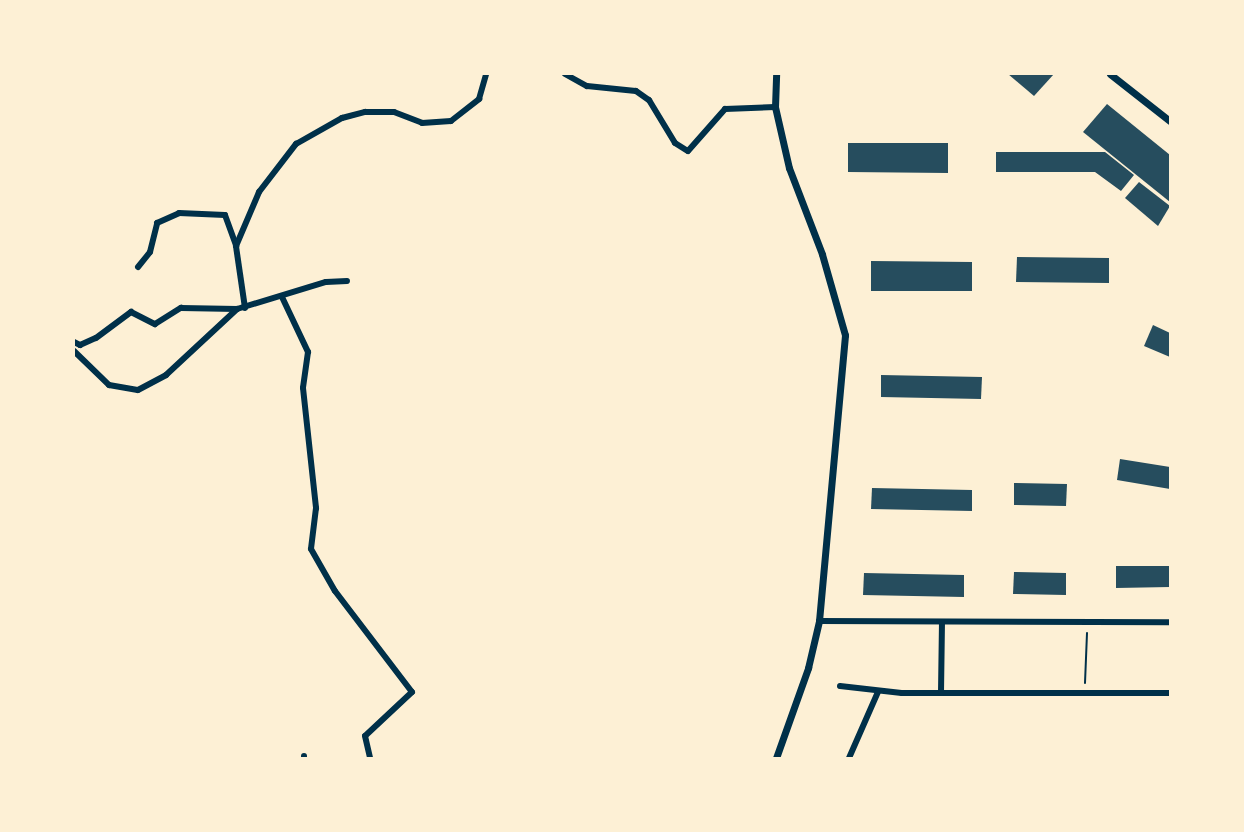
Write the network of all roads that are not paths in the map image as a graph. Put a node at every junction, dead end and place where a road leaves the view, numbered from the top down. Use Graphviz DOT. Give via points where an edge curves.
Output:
graph roads {
  1 [pos="486,74"];
  2 [pos="565,74"];
  3 [pos="677,74"];
  4 [pos="707,74"];
  5 [pos="776,74"];
  6 [pos="1110,74"];
  7 [pos="775,107"];
  8 [pos="1171,121"];
  9 [pos="236,246"];
  10 [pos="138,267"];
  11 [pos="347,281"];
  12 [pos="282,298"];
  13 [pos="241,309"];
  14 [pos="74,342"];
  15 [pos="74,351"];
  16 [pos="819,621"];
  17 [pos="942,622"];
  18 [pos="1171,622"];
  19 [pos="840,686"];
  20 [pos="878,692"];
  21 [pos="941,693"];
  22 [pos="1171,693"];
  23 [pos="370,758"];
  24 [pos="776,758"];
  25 [pos="849,758"];
  1 -- 9 [label="street" via="479,99 451,121 422,123 394,112 365,112 342,118 296,144 259,192"];
  2 -- 7 [label="street" via="587,86 636,91 649,100 675,143 688,151 725,109"];
  3 -- 4 [label="lane"];
  5 -- 7 [label="street"];
  6 -- 8 [label="street"];
  7 -- 16 [label="street" via="789,168 822,254 845,335"];
  9 -- 10 [label="street" via="225,215 179,212 158,223 150,252"];
  9 -- 13 [label="street"];
  11 -- 12 [label="street" via="326,282"];
  12 -- 13 [label="street"];
  12 -- 23 [label="street" via="308,352 303,388 316,508 312,549 335,591 412,692 365,736"];
  13 -- 14 [label="street" via="181,308 155,324 131,312 96,338 80,345"];
  13 -- 15 [label="street" via="166,375 138,390 109,384"];
  16 -- 17 [label="street"];
  16 -- 24 [label="street" via="808,668"];
  17 -- 18 [label="street"];
  17 -- 21 [label="street"];
  19 -- 20 [label="street"];
  20 -- 21 [label="street"];
  20 -- 25 [label="street"];
  21 -- 22 [label="street"];
}
